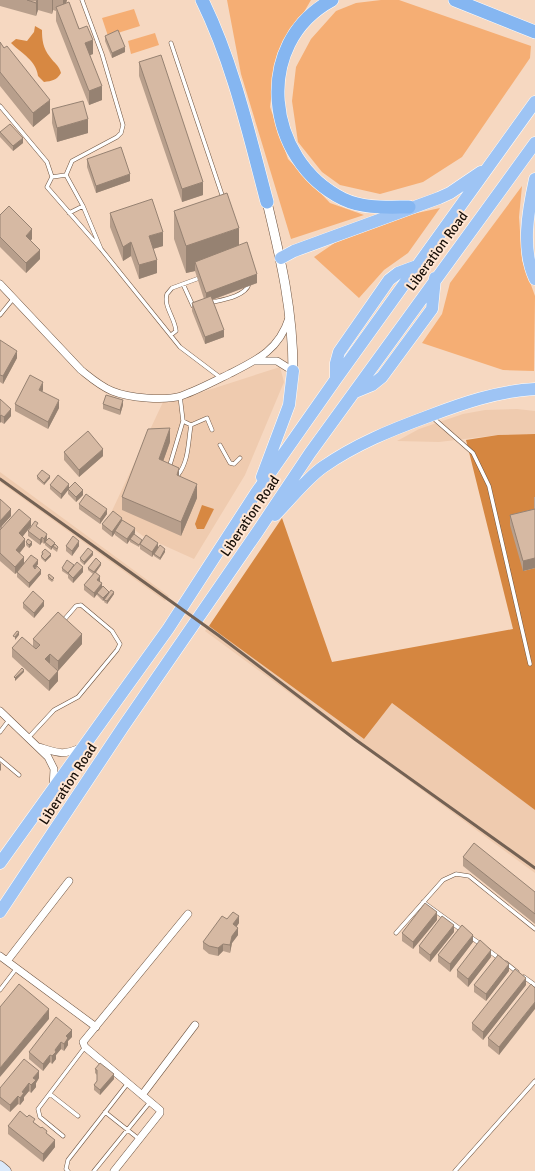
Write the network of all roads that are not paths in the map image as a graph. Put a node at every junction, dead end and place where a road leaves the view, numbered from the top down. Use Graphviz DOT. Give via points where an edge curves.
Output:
graph roads {
  1 [pos="82,0"];
  2 [pos="202,0"];
  3 [pos="332,0"];
  4 [pos="455,0"];
  5 [pos="535,32"];
  6 [pos="171,43"];
  7 [pos="535,102"];
  8 [pos="0,106"];
  9 [pos="535,143"];
  10 [pos="488,166"];
  11 [pos="66,175"];
  12 [pos="52,177"];
  13 [pos="535,179"];
  14 [pos="267,202"];
  15 [pos="225,205"];
  16 [pos="83,206"];
  17 [pos="409,207"];
  18 [pos="69,213"];
  19 [pos="101,249"];
  20 [pos="281,258"];
  21 [pos="210,274"];
  22 [pos="246,278"];
  23 [pos="535,280"];
  24 [pos="0,284"];
  25 [pos="183,284"];
  26 [pos="13,299"];
  27 [pos="206,304"];
  28 [pos="199,307"];
  29 [pos="291,313"];
  30 [pos="0,315"];
  31 [pos="171,336"];
  32 [pos="255,361"];
  33 [pos="293,372"];
  34 [pos="221,378"];
  35 [pos="535,389"];
  36 [pos="180,396"];
  37 [pos="430,415"];
  38 [pos="183,421"];
  39 [pos="191,425"];
  40 [pos="212,430"];
  41 [pos="220,445"];
  42 [pos="240,458"];
  43 [pos="256,493"];
  44 [pos="256,534"];
  45 [pos="61,623"];
  46 [pos="530,664"];
  47 [pos="0,711"];
  48 [pos="10,720"];
  49 [pos="0,732"];
  50 [pos="28,737"];
  51 [pos="85,745"];
  52 [pos="39,747"];
  53 [pos="0,759"];
  54 [pos="18,774"];
  55 [pos="52,792"];
  56 [pos="0,863"];
  57 [pos="69,881"];
  58 [pos="423,902"];
  59 [pos="0,912"];
  60 [pos="188,914"];
  61 [pos="535,929"];
  62 [pos="396,933"];
  63 [pos="0,956"];
  64 [pos="7,961"];
  65 [pos="17,968"];
  66 [pos="535,985"];
  67 [pos="0,990"];
  68 [pos="195,1024"];
  69 [pos="96,1027"];
  70 [pos="86,1047"];
  71 [pos="535,1082"];
  72 [pos="128,1083"];
  73 [pos="50,1094"];
  74 [pos="142,1095"];
  75 [pos="150,1101"];
  76 [pos="105,1112"];
  77 [pos="78,1116"];
  78 [pos="127,1130"];
  79 [pos="63,1136"];
  80 [pos="139,1139"];
  81 [pos="0,1166"];
  82 [pos="6,1171"];
  83 [pos="68,1171"];
  84 [pos="94,1171"];
  85 [pos="114,1171"];
  86 [pos="455,1171"];
  1 -- 11 [label="lane" via="102,54 123,125 117,137 72,161"];
  2 -- 14 [label="highway" via="217,30"];
  3 -- 17 [label="highway" via="324,4 299,28 286,53 281,69 278,102 284,133 303,167 333,193 358,204 373,207"];
  4 -- 5 [label="highway"];
  6 -- 15 [label="lane"];
  7 -- 10 [label="highway, Liberation Road"];
  8 -- 12 [label="lane" via="47,162"];
  9 -- 44 [label="highway, Liberation Road" via="310,453"];
  10 -- 17 [label="highway" via="450,193"];
  10 -- 43 [label="highway, Liberation Road" via="417,266 398,273 389,280 339,352 336,379"];
  11 -- 12 [label="lane"];
  11 -- 16 [label="lane"];
  12 -- 18 [label="lane" via="48,187"];
  13 -- 23 [label="highway" via="526,228 530,270"];
  14 -- 20 [label="street"];
  16 -- 18 [label="lane"];
  16 -- 19 [label="lane"];
  17 -- 20 [label="highway" via="294,250"];
  18 -- 19 [label="lane"];
  19 -- 31 [label="lane"];
  20 -- 29 [label="street"];
  21 -- 25 [label="lane"];
  22 -- 27 [label="lane" via="249,284 240,294"];
  24 -- 26 [label="street"];
  25 -- 28 [label="lane" via="193,306"];
  25 -- 31 [label="lane" via="172,288 166,297 175,323 176,331"];
  26 -- 30 [label="lane"];
  26 -- 36 [label="street" via="94,382 112,391 131,395 156,398"];
  29 -- 32 [label="street" via="280,340"];
  29 -- 33 [label="street"];
  31 -- 34 [label="lane"];
  32 -- 33 [label="street" via="277,361"];
  32 -- 34 [label="street"];
  33 -- 43 [label="highway" via="289,405"];
  34 -- 36 [label="street"];
  35 -- 37 [label="highway" via="507,392 466,402"];
  36 -- 38 [label="lane"];
  37 -- 44 [label="highway" via="357,445 321,468"];
  37 -- 46 [label="lane" via="473,453 488,486"];
  38 -- 39 [label="lane"];
  38 -- 39 [label="lane" via="169,466 171,476 178,475 182,470 190,446"];
  39 -- 40 [label="lane" via="206,418"];
  41 -- 42 [label="lane" via="230,463 234,464"];
  43 -- 51 [label="highway, Liberation Road" via="168,629"];
  44 -- 59 [label="highway, Liberation Road"];
  45 -- 50 [label="lane" via="76,606 81,606 112,632 120,644 118,650 78,697 54,710"];
  47 -- 48 [label="street"];
  48 -- 49 [label="lane"];
  48 -- 50 [label="street"];
  50 -- 52 [label="street"];
  51 -- 52 [label="street" via="66,754 58,754"];
  51 -- 55 [label="highway, Liberation Road"];
  52 -- 55 [label="street" via="54,769"];
  53 -- 54 [label="lane"];
  55 -- 56 [label="highway, Liberation Road"];
  57 -- 64 [label="street"];
  58 -- 61 [label="lane" via="443,880 462,874 468,876"];
  58 -- 62 [label="lane"];
  58 -- 66 [label="lane"];
  60 -- 69 [label="street"];
  63 -- 64 [label="street"];
  64 -- 65 [label="street"];
  65 -- 67 [label="lane"];
  65 -- 69 [label="street"];
  68 -- 74 [label="street"];
  69 -- 70 [label="street" via="83,1042"];
  70 -- 72 [label="street"];
  70 -- 73 [label="lane"];
  71 -- 86 [label="lane"];
  72 -- 74 [label="street"];
  72 -- 76 [label="lane"];
  73 -- 77 [label="lane"];
  73 -- 79 [label="lane" via="38,1109 38,1113"];
  74 -- 75 [label="street"];
  75 -- 78 [label="lane"];
  75 -- 80 [label="street" via="160,1113"];
  76 -- 78 [label="lane"];
  76 -- 83 [label="lane" via="68,1160"];
  78 -- 80 [label="lane"];
  78 -- 84 [label="lane"];
  80 -- 85 [label="street"];
  81 -- 82 [label="main road"];
}
